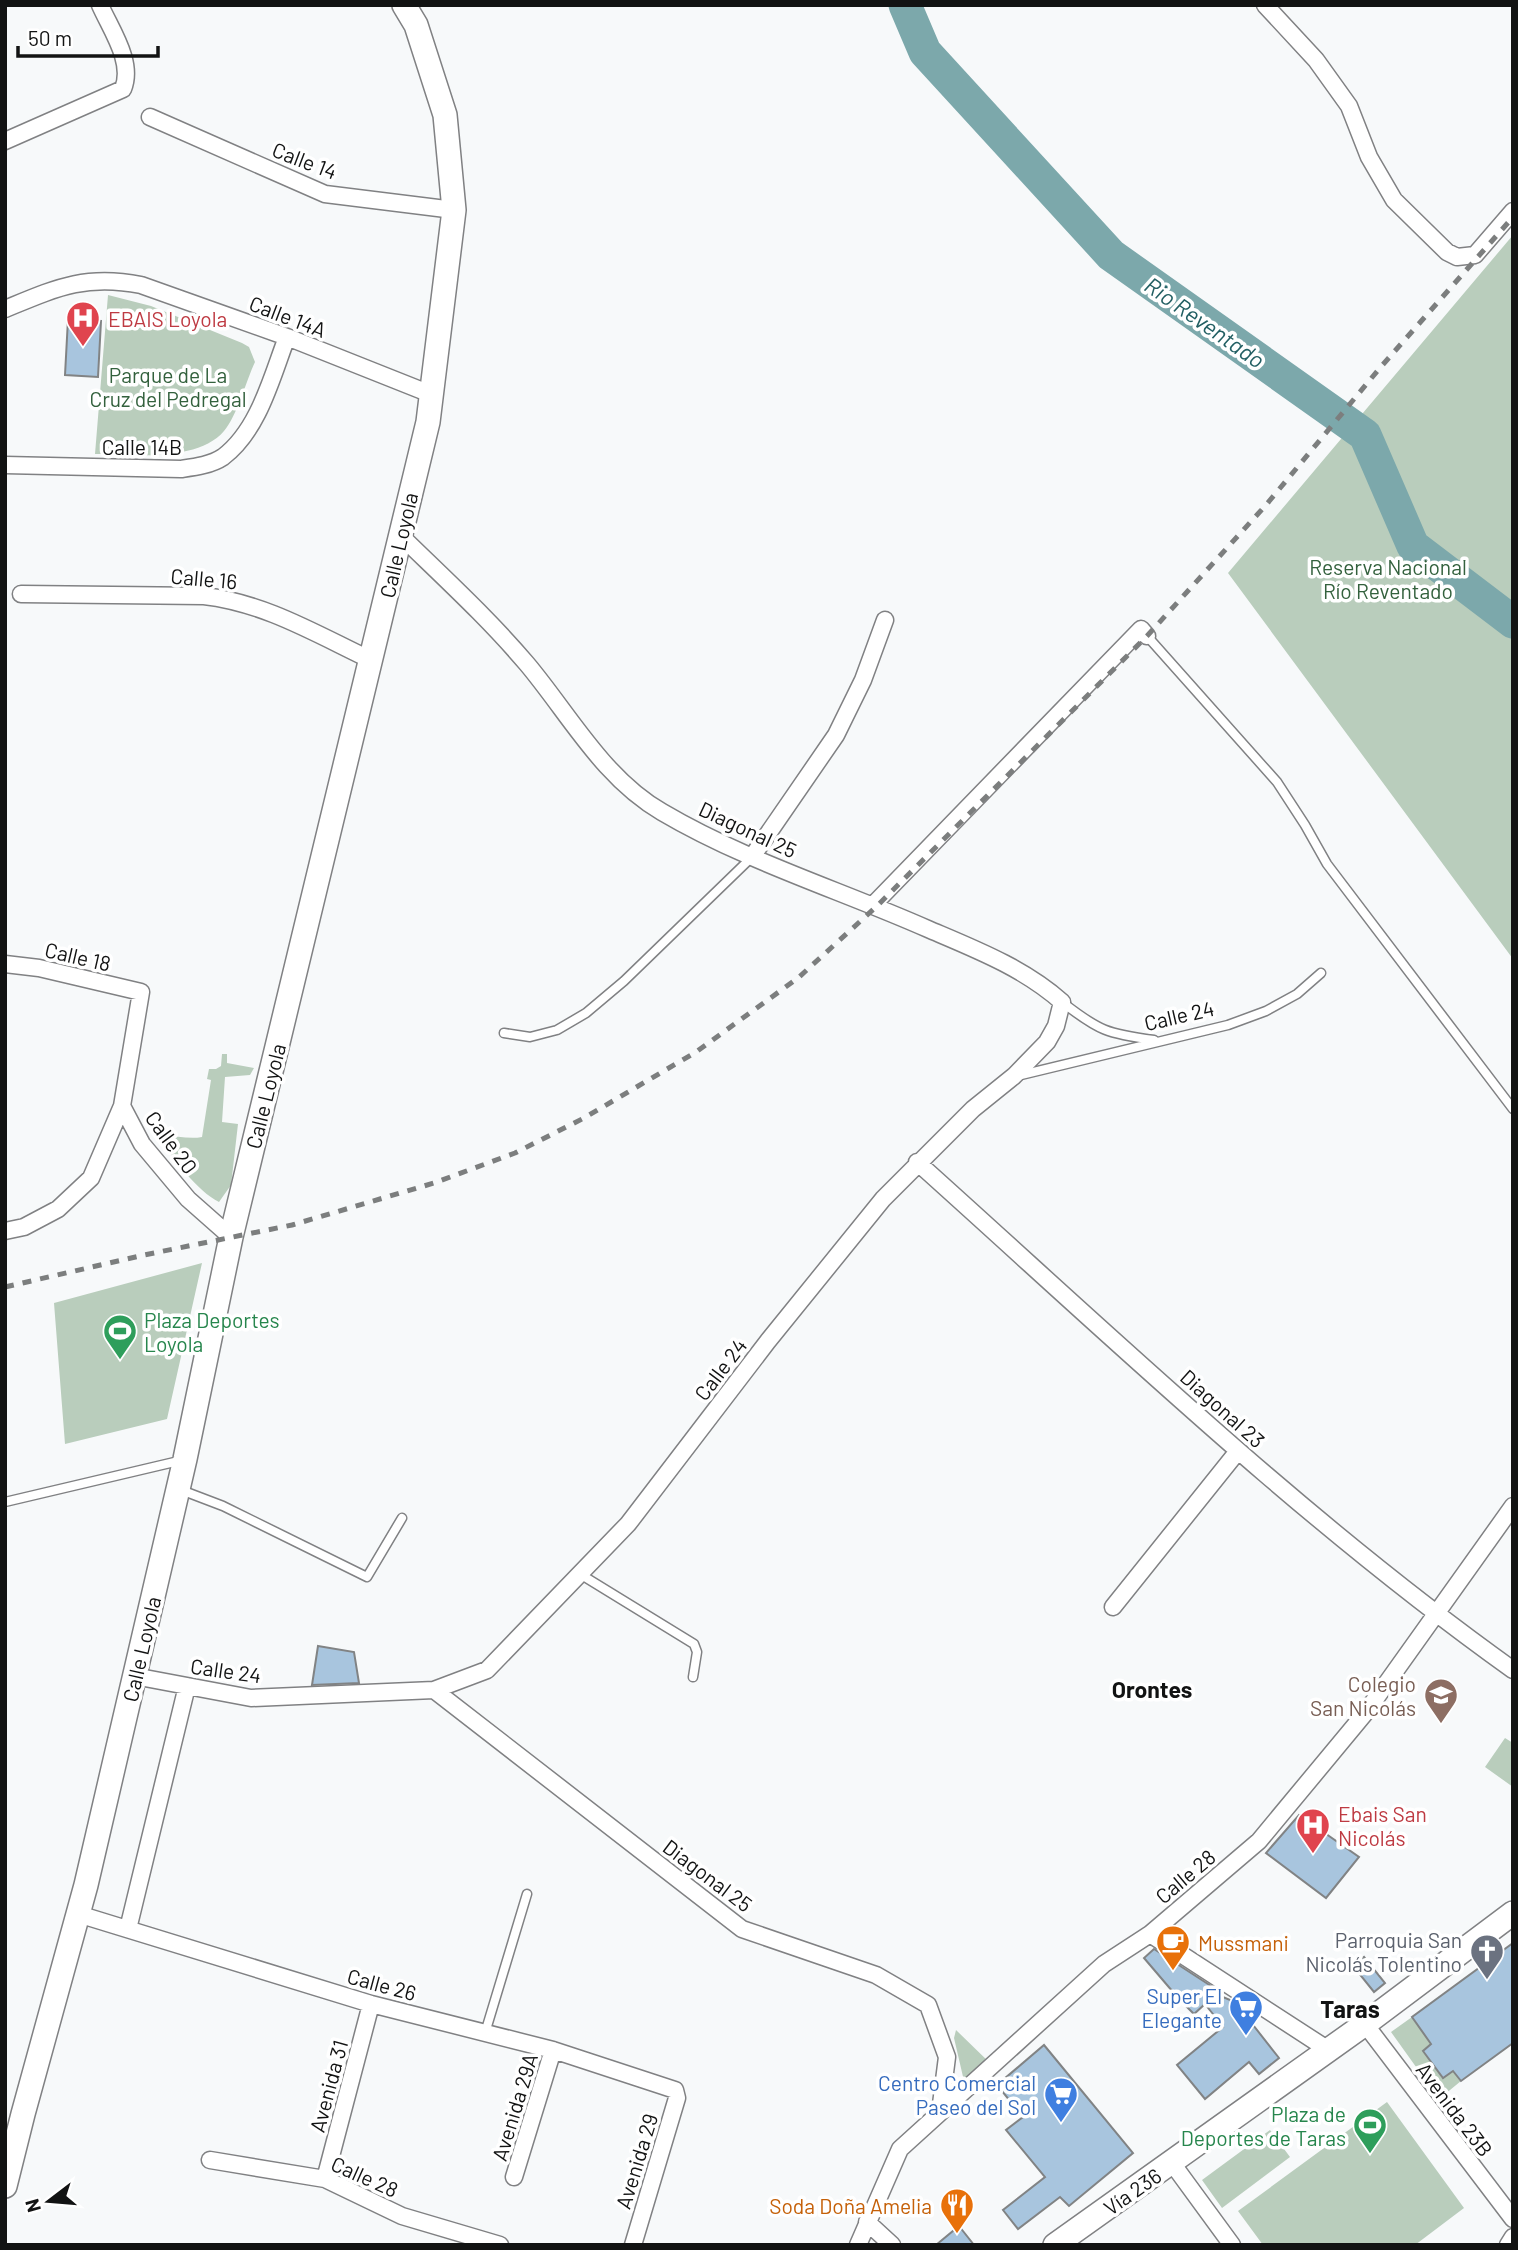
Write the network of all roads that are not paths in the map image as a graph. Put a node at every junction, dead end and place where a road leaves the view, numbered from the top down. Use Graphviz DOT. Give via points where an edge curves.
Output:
graph roads {
  1 [pos="100,5"];
  2 [pos="404,5"];
  3 [pos="1265,5"];
  4 [pos="150,117"];
  5 [pos="6,137"];
  6 [pos="454,210"];
  7 [pos="1513,211"];
  8 [pos="5,309"];
  9 [pos="287,337"];
  10 [pos="433,395"];
  11 [pos="5,465"];
  12 [pos="400,535"];
  13 [pos="21,594"];
  14 [pos="885,621"];
  15 [pos="1147,636"];
  16 [pos="371,660"];
  17 [pos="752,857"];
  18 [pos="873,904"];
  19 [pos="5,964"];
  20 [pos="1321,973"];
  21 [pos="1062,1002"];
  22 [pos="504,1033"];
  23 [pos="1160,1041"];
  24 [pos="1014,1076"];
  25 [pos="122,1106"];
  26 [pos="1513,1109"];
  27 [pos="917,1162"];
  28 [pos="5,1231"];
  29 [pos="231,1237"];
  30 [pos="1238,1451"];
  31 [pos="185,1459"];
  32 [pos="178,1489"];
  33 [pos="5,1502"];
  34 [pos="1513,1506"];
  35 [pos="402,1518"];
  36 [pos="580,1574"];
  37 [pos="1113,1607"];
  38 [pos="1437,1616"];
  39 [pos="1513,1670"];
  40 [pos="134,1676"];
  41 [pos="693,1677"];
  42 [pos="187,1686"];
  43 [pos="434,1690"];
  44 [pos="527,1894"];
  45 [pos="1513,1913"];
  46 [pos="78,1914"];
  47 [pos="128,1929"];
  48 [pos="1150,1934"];
  49 [pos="371,2004"];
  50 [pos="1365,2024"];
  51 [pos="485,2033"];
  52 [pos="1327,2049"];
  53 [pos="553,2050"];
  54 [pos="675,2090"];
  55 [pos="940,2112"];
  56 [pos="14,2118"];
  57 [pos="210,2160"];
  58 [pos="1172,2163"];
  59 [pos="514,2177"];
  60 [pos="325,2179"];
  61 [pos="5,2186"];
  62 [pos="1513,2219"];
  63 [pos="867,2222"];
  64 [pos="1513,2237"];
  65 [pos="500,2245"];
  66 [pos="633,2245"];
  67 [pos="858,2245"];
  68 [pos="892,2245"];
  69 [pos="1055,2245"];
  70 [pos="1232,2245"];
  71 [pos="1508,2245"];
  1 -- 5 [label="street" via="127,66 123,89"];
  2 -- 6 [label="main road, Calle Loyola" via="416,25 445,115"];
  3 -- 7 [label="street" via="1316,60 1349,106 1369,157 1394,200 1447,253 1475,255"];
  4 -- 6 [label="street, Calle 14" via="325,194"];
  6 -- 10 [label="main road, Calle Loyola"];
  8 -- 9 [label="street, Calle 14A" via="82,281 116,280"];
  9 -- 10 [label="street, Calle 14A"];
  9 -- 11 [label="street, Calle 14B" via="257,414 222,457 200,467"];
  10 -- 12 [label="main road, Calle Loyola"];
  12 -- 16 [label="main road, Calle Loyola"];
  12 -- 17 [label="street, Diagonal 25" via="497,630 610,770 636,795"];
  13 -- 16 [label="street, Calle 16" via="232,599"];
  14 -- 17 [label="street" via="836,735"];
  15 -- 18 [label="street" via="1141,629"];
  15 -- 26 [label="lane" via="1277,782 1327,864"];
  16 -- 29 [label="main road, Calle Loyola"];
  17 -- 18 [label="street, Diagonal 25"];
  17 -- 22 [label="lane" via="586,1013 557,1030 530,1037"];
  18 -- 21 [label="street, Diagonal 25" via="986,952"];
  19 -- 25 [label="street, Calle 18" via="141,992"];
  20 -- 23 [label="lane, Calle 24" via="1266,1012"];
  21 -- 23 [label="lane, Diagonal 25" via="1111,1034"];
  21 -- 24 [label="street" via="1047,1042"];
  23 -- 24 [label="lane, Calle 24"];
  24 -- 27 [label="street, Calle 24"];
  25 -- 28 [label="street, Calle 20" via="91,1178 58,1209 24,1227"];
  25 -- 29 [label="street, Calle 20" via="142,1144 188,1199"];
  27 -- 30 [label="street, Diagonal 23"];
  27 -- 36 [label="street, Calle 24" via="768,1341 628,1524"];
  29 -- 31 [label="main road, Calle Loyola"];
  30 -- 37 [label="street"];
  30 -- 38 [label="street, Diagonal 23"];
  31 -- 32 [label="main road, Calle Loyola"];
  31 -- 33 [label="lane"];
  32 -- 35 [label="lane" via="290,1537 365,1577 370,1576"];
  32 -- 40 [label="main road, Calle Loyola"];
  34 -- 38 [label="street, Calle 28"];
  36 -- 41 [label="lane" via="694,1644 698,1652"];
  36 -- 43 [label="street, Calle 24" via="486,1670"];
  38 -- 39 [label="street, Diagonal 23"];
  38 -- 48 [label="street, Calle 28" via="1366,1712 1259,1841"];
  40 -- 42 [label="street, Calle 24"];
  40 -- 46 [label="main road, Calle Loyola"];
  42 -- 43 [label="street, Calle 24" via="251,1698"];
  42 -- 47 [label="street"];
  43 -- 55 [label="street, Diagonal 25" via="742,1929 876,1975 928,2005 947,2057"];
  44 -- 51 [label="lane"];
  45 -- 50 [label="main road, Vía 236"];
  46 -- 47 [label="street, Calle 26"];
  46 -- 56 [label="main road, Calle Loyola"];
  47 -- 49 [label="street, Calle 26"];
  48 -- 52 [label="street"];
  48 -- 55 [label="street, Calle 28" via="1104,1964"];
  49 -- 51 [label="street, Calle 26"];
  49 -- 60 [label="street, Avenida 31"];
  50 -- 52 [label="main road, Vía 236"];
  50 -- 62 [label="street, Avenida 23B"];
  51 -- 53 [label="street, Calle 26"];
  52 -- 58 [label="main road, Vía 236"];
  53 -- 54 [label="street, Calle 26"];
  53 -- 59 [label="street, Avenida 29A"];
  54 -- 66 [label="street, Avenida 29" via="677,2098"];
  55 -- 63 [label="street, Calle 28" via="900,2149"];
  56 -- 61 [label="main road, Calle Loyola"];
  57 -- 60 [label="street, Calle 28"];
  58 -- 69 [label="main road, Vía 236"];
  58 -- 70 [label="street"];
  60 -- 65 [label="street, Calle 28" via="402,2216"];
  63 -- 67 [label="street, Calle 28"];
  63 -- 68 [label="street"];
  64 -- 71 [label="street"];
}
